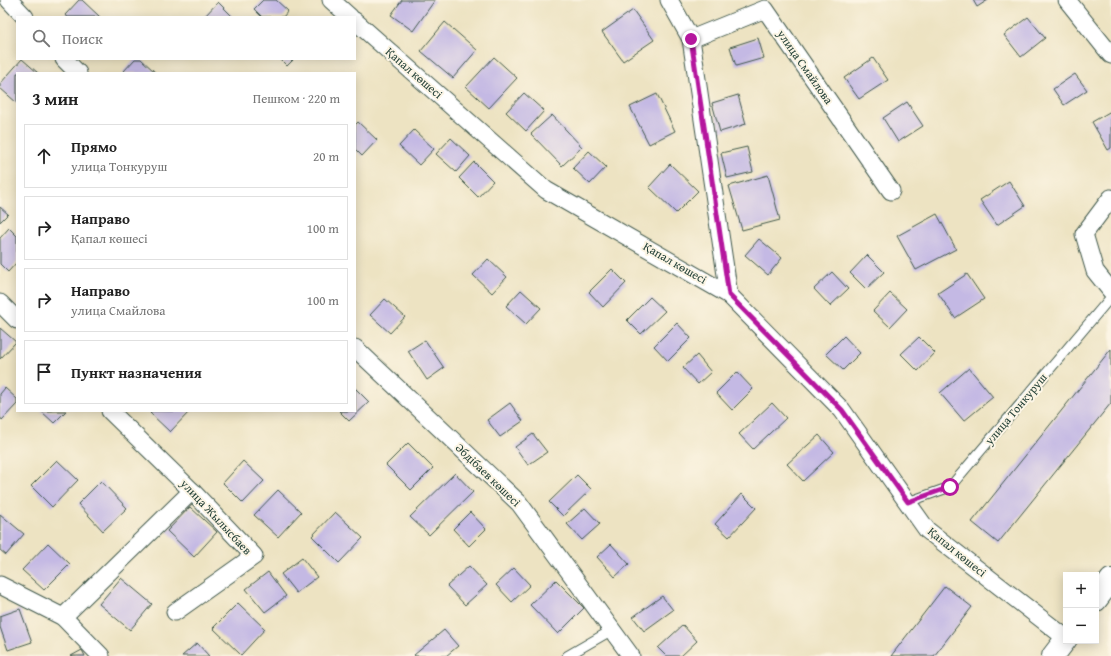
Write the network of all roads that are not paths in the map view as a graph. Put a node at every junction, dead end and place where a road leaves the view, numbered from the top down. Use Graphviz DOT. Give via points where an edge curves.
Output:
graph roads {
  1 [pos="9,0"];
  2 [pos="331,0"];
  3 [pos="669,0"];
  4 [pos="1067,0"];
  5 [pos="24,16"];
  6 [pos="349,16"];
  7 [pos="356,22"];
  8 [pos="691,39"];
  9 [pos="1111,55"];
  10 [pos="65,60"];
  11 [pos="77,72"];
  12 [pos="891,191"];
  13 [pos="1111,198"];
  14 [pos="1111,291"];
  15 [pos="729,295"];
  16 [pos="1111,297"];
  17 [pos="0,303"];
  18 [pos="16,319"];
  19 [pos="356,349"];
  20 [pos="111,412"];
  21 [pos="192,491"];
  22 [pos="908,502"];
  23 [pos="1111,580"];
  24 [pos="0,585"];
  25 [pos="1099,596"];
  26 [pos="175,612"];
  27 [pos="64,617"];
  28 [pos="612,630"];
  29 [pos="1063,637"];
  30 [pos="1063,643"];
  31 [pos="101,656"];
  32 [pos="567,656"];
  33 [pos="631,656"];
  34 [pos="1053,656"];
  1 -- 5 [label="street"];
  2 -- 6 [label="street"];
  3 -- 8 [label="street"];
  4 -- 9 [label="street"];
  7 -- 15 [label="street, Қапал көшесі" via="546,190"];
  8 -- 12 [label="street, улица Смайлова" via="765,9"];
  8 -- 15 [label="street"];
  10 -- 11 [label="street"];
  13 -- 14 [label="street" via="1084,234 1095,271"];
  15 -- 22 [label="street, Қапал көшесі" via="842,410"];
  16 -- 22 [label="lane, улица Тонкуруш" via="950,487"];
  17 -- 18 [label="street"];
  19 -- 28 [label="street, Әбдібаев көшесі" via="519,503"];
  20 -- 21 [label="street, улица Жылысбаев"];
  21 -- 26 [label="street, улица Жылысбаев" via="254,556"];
  21 -- 27 [label="street"];
  22 -- 29 [label="street, Қапал көшесі" via="927,530"];
  23 -- 25 [label="main road"];
  24 -- 27 [label="street"];
  27 -- 31 [label="street"];
  28 -- 32 [label="lane"];
  28 -- 33 [label="street, Әбдібаев көшесі"];
  30 -- 34 [label="main road"];
}
